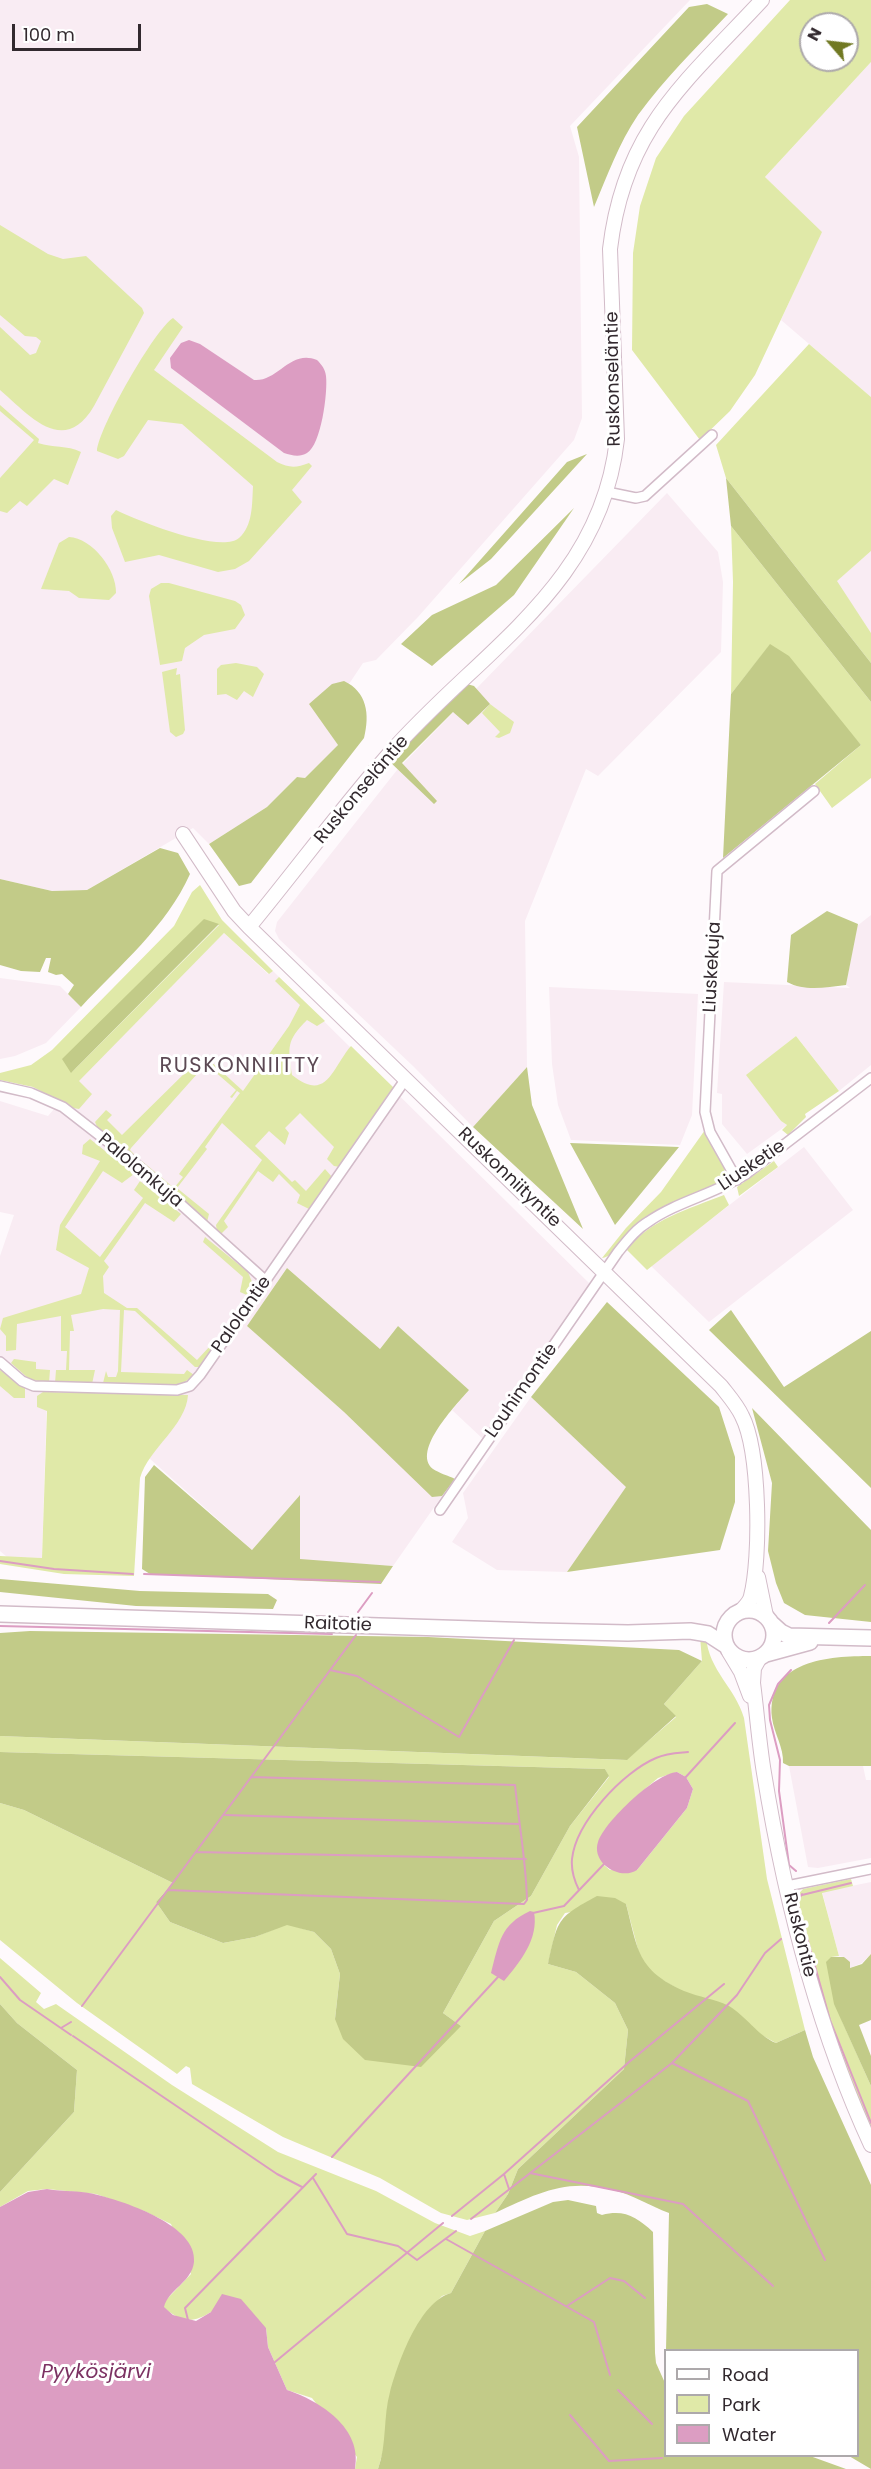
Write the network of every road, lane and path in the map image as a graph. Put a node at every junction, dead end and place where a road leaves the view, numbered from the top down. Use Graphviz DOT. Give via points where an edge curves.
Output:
graph roads {
  1 [pos="762,0"];
  2 [pos="712,435"];
  3 [pos="607,492"];
  4 [pos="814,791"];
  5 [pos="183,834"];
  6 [pos="249,927"];
  7 [pos="871,1078"];
  8 [pos="405,1080"];
  9 [pos="0,1086"];
  10 [pos="737,1180"];
  11 [pos="604,1272"];
  12 [pos="266,1281"];
  13 [pos="0,1362"];
  14 [pos="440,1509"];
  15 [pos="755,1557"];
  16 [pos="737,1613"];
  17 [pos="0,1614"];
  18 [pos="768,1619"];
  19 [pos="676,1631"];
  20 [pos="830,1637"];
  21 [pos="871,1638"];
  22 [pos="727,1649"];
  23 [pos="763,1657"];
  24 [pos="757,1717"];
  25 [pos="871,1869"];
  26 [pos="787,1886"];
  27 [pos="871,2145"];
  1 -- 3 [label="street, Ruskonseläntie" via="671,98 638,148 624,181 610,249 617,439"];
  2 -- 3 [label="street" via="645,496"];
  3 -- 6 [label="street, Ruskonseläntie" via="594,527 567,573 390,753"];
  4 -- 10 [label="street, Liuskekuja" via="717,871 705,1112 710,1132"];
  5 -- 6 [label="street, Ruskonniityntie"];
  6 -- 8 [label="street, Ruskonniityntie"];
  7 -- 10 [label="street, Liusketie"];
  8 -- 11 [label="street, Ruskonniityntie"];
  8 -- 12 [label="street, Palolantie"];
  9 -- 12 [label="street, Palolankuja" via="32,1093 63,1107 135,1163"];
  10 -- 11 [label="street, Liusketie" via="636,1230"];
  11 -- 14 [label="street, Louhimontie"];
  11 -- 15 [label="street, Ruskonniityntie" via="721,1386 743,1417 756,1479"];
  12 -- 13 [label="street, Palolantie" via="200,1375 185,1388 34,1386"];
  15 -- 16 [label="street, Ruskonniityntie" via="751,1596"];
  15 -- 18 [label="street, Ruskonniityntie"];
  16 -- 18 [label="main road" via="750,1610"];
  16 -- 19 [label="main road, Raitotie" via="715,1623"];
  16 -- 22 [label="main road" via="724,1629"];
  17 -- 19 [label="main road, Raitotie" via="571,1632"];
  18 -- 20 [label="main road" via="776,1629 789,1635"];
  18 -- 23 [label="main road" via="774,1640"];
  19 -- 22 [label="main road, Raitotie" via="708,1634"];
  20 -- 21 [label="main road"];
  20 -- 23 [label="main road"];
  22 -- 23 [label="main road" via="743,1660"];
  22 -- 24 [label="street, Ruskontie" via="741,1672"];
  23 -- 24 [label="street, Ruskontie" via="754,1668"];
  24 -- 26 [label="street, Ruskontie" via="764,1774"];
  25 -- 26 [label="street"];
  26 -- 27 [label="street, Ruskontie" via="824,2029"];
}
